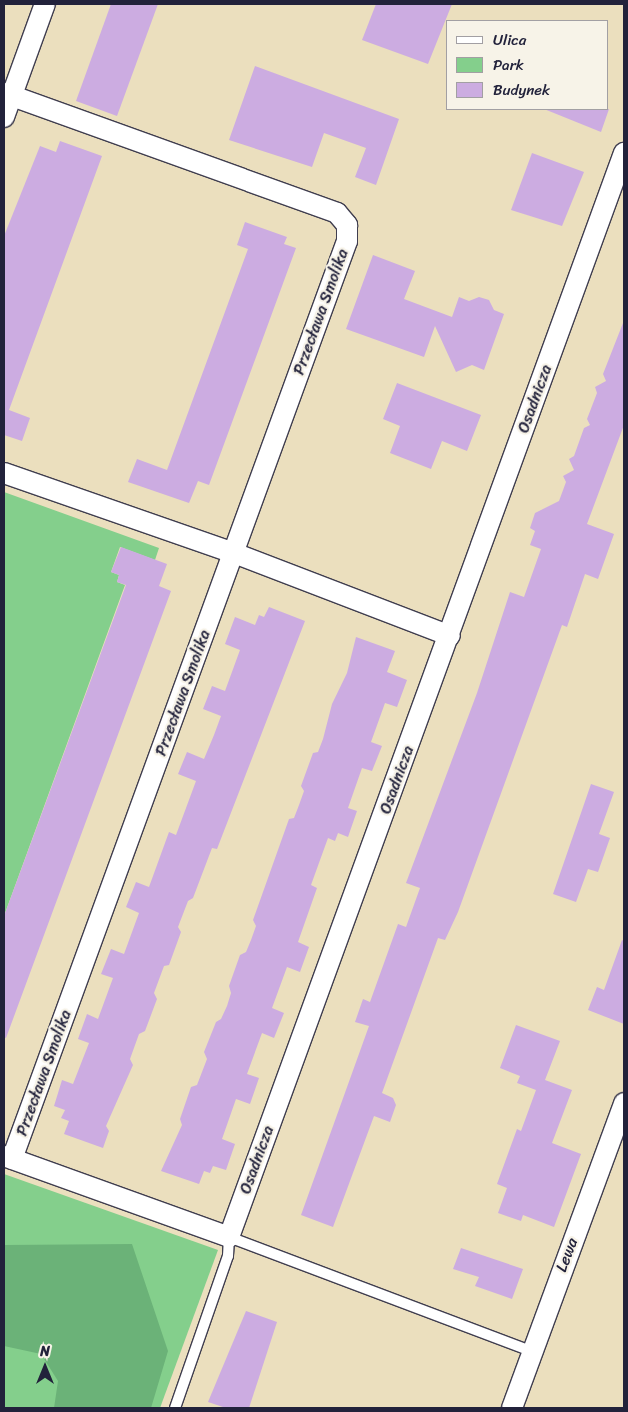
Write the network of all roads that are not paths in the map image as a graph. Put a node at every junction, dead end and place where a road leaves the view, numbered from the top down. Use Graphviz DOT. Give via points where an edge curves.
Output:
graph roads {
  1 [pos="45,4"];
  2 [pos="8,94"];
  3 [pos="4,116"];
  4 [pos="624,153"];
  5 [pos="4,473"];
  6 [pos="234,553"];
  7 [pos="450,636"];
  8 [pos="624,1103"];
  9 [pos="8,1158"];
  10 [pos="229,1237"];
  11 [pos="531,1351"];
  12 [pos="174,1408"];
  13 [pos="512,1408"];
  1 -- 2 [label="street"];
  2 -- 3 [label="street"];
  2 -- 6 [label="street, Przecława Smolika" via="337,213 347,225 347,241"];
  4 -- 7 [label="street, Osadnicza"];
  5 -- 6 [label="street"];
  6 -- 7 [label="street"];
  6 -- 9 [label="street, Przecława Smolika"];
  7 -- 10 [label="street, Osadnicza"];
  8 -- 11 [label="street, Lewa"];
  9 -- 10 [label="street"];
  10 -- 11 [label="lane"];
  10 -- 12 [label="lane, Osadnicza" via="228,1256"];
  11 -- 13 [label="street, Lewa"];
}
